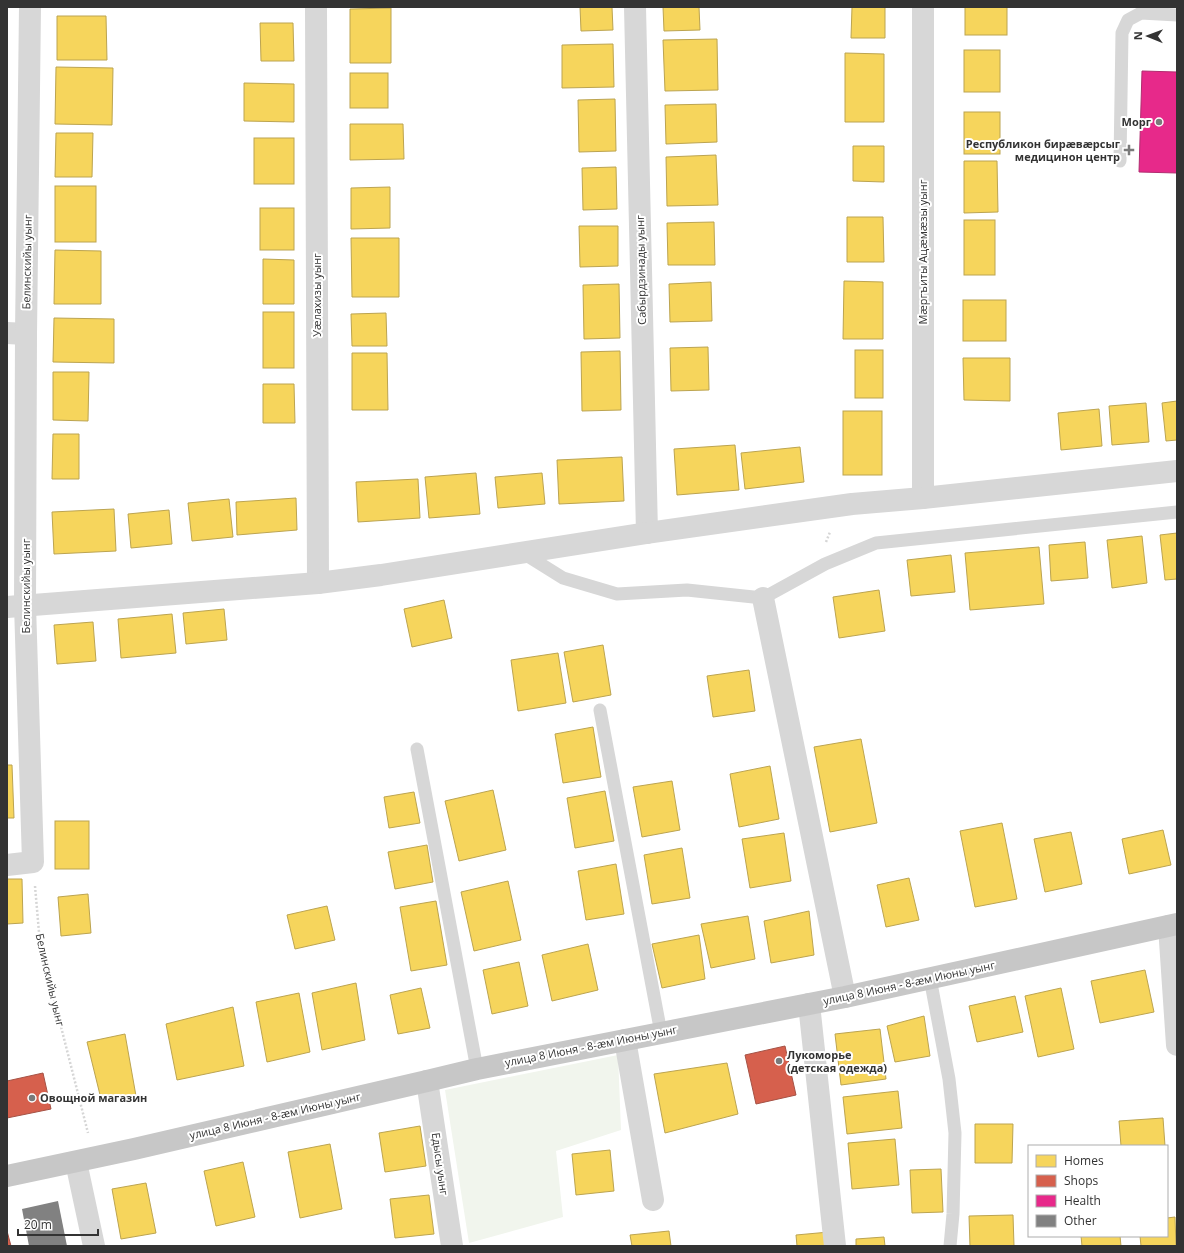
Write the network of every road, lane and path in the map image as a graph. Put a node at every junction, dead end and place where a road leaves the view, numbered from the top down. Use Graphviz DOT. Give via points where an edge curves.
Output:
graph roads {
  1 [pos="30,7"];
  2 [pos="316,7"];
  3 [pos="635,7"];
  4 [pos="923,7"];
  5 [pos="1177,15"];
  6 [pos="1120,161"];
  7 [pos="17,334"];
  8 [pos="1177,471"];
  9 [pos="922,498"];
  10 [pos="1177,512"];
  11 [pos="647,533"];
  12 [pos="523,553"];
  13 [pos="318,583"];
  14 [pos="763,598"];
  15 [pos="16,606"];
  16 [pos="600,710"];
  17 [pos="417,749"];
  18 [pos="33,862"];
  19 [pos="7,865"];
  20 [pos="1173,925"];
  21 [pos="930,978"];
  22 [pos="845,997"];
  23 [pos="809,1004"];
  24 [pos="661,1033"];
  25 [pos="624,1040"];
  26 [pos="1177,1044"];
  27 [pos="477,1069"];
  28 [pos="427,1081"];
  29 [pos="85,1160"];
  30 [pos="7,1176"];
  31 [pos="653,1200"];
  32 [pos="94,1246"];
  33 [pos="452,1246"];
  34 [pos="835,1246"];
  35 [pos="950,1246"];
  1 -- 7 [label="street, Белинскийы уынг"];
  2 -- 13 [label="street, Уӕлахизы уынг"];
  3 -- 11 [label="street, Сабырдзинады уынг"];
  4 -- 9 [label="street, Мӕргъиты Ацӕмӕзы уынг"];
  5 -- 6 [label="lane" via="1141,13 1128,20 1122,34"];
  7 -- 15 [label="street, Белинскийы уынг"];
  8 -- 9 [label="street"];
  9 -- 11 [label="street" via="852,504"];
  10 -- 14 [label="lane" via="876,543 825,564"];
  11 -- 12 [label="street"];
  12 -- 13 [label="street"];
  12 -- 14 [label="lane" via="563,578 617,594 687,590"];
  13 -- 15 [label="street"];
  14 -- 22 [label="street"];
  15 -- 18 [label="street, Белинскийы уынг"];
  16 -- 24 [label="lane"];
  17 -- 27 [label="lane"];
  18 -- 19 [label="street"];
  18 -- 29 [label="path, Белинскийы уынг" via="40,944"];
  20 -- 21 [label="highway, улица 8 Июня - 8-ӕм Июны уынг"];
  20 -- 26 [label="street"];
  21 -- 22 [label="highway, улица 8 Июня - 8-ӕм Июны уынг"];
  21 -- 35 [label="lane" via="949,1078 955,1133"];
  22 -- 23 [label="highway, улица 8 Июня - 8-ӕм Июны уынг"];
  23 -- 24 [label="highway, улица 8 Июня - 8-ӕм Июны уынг"];
  23 -- 34 [label="street"];
  24 -- 25 [label="highway, улица 8 Июня - 8-ӕм Июны уынг"];
  25 -- 27 [label="highway, улица 8 Июня - 8-ӕм Июны уынг"];
  25 -- 31 [label="street"];
  27 -- 28 [label="highway, улица 8 Июня - 8-ӕм Июны уынг"];
  28 -- 29 [label="highway, улица 8 Июня - 8-ӕм Июны уынг"];
  28 -- 33 [label="street, Едысы уынг"];
  29 -- 30 [label="highway, улица 8 Июня - 8-ӕм Июны уынг"];
  29 -- 32 [label="street"];
}
